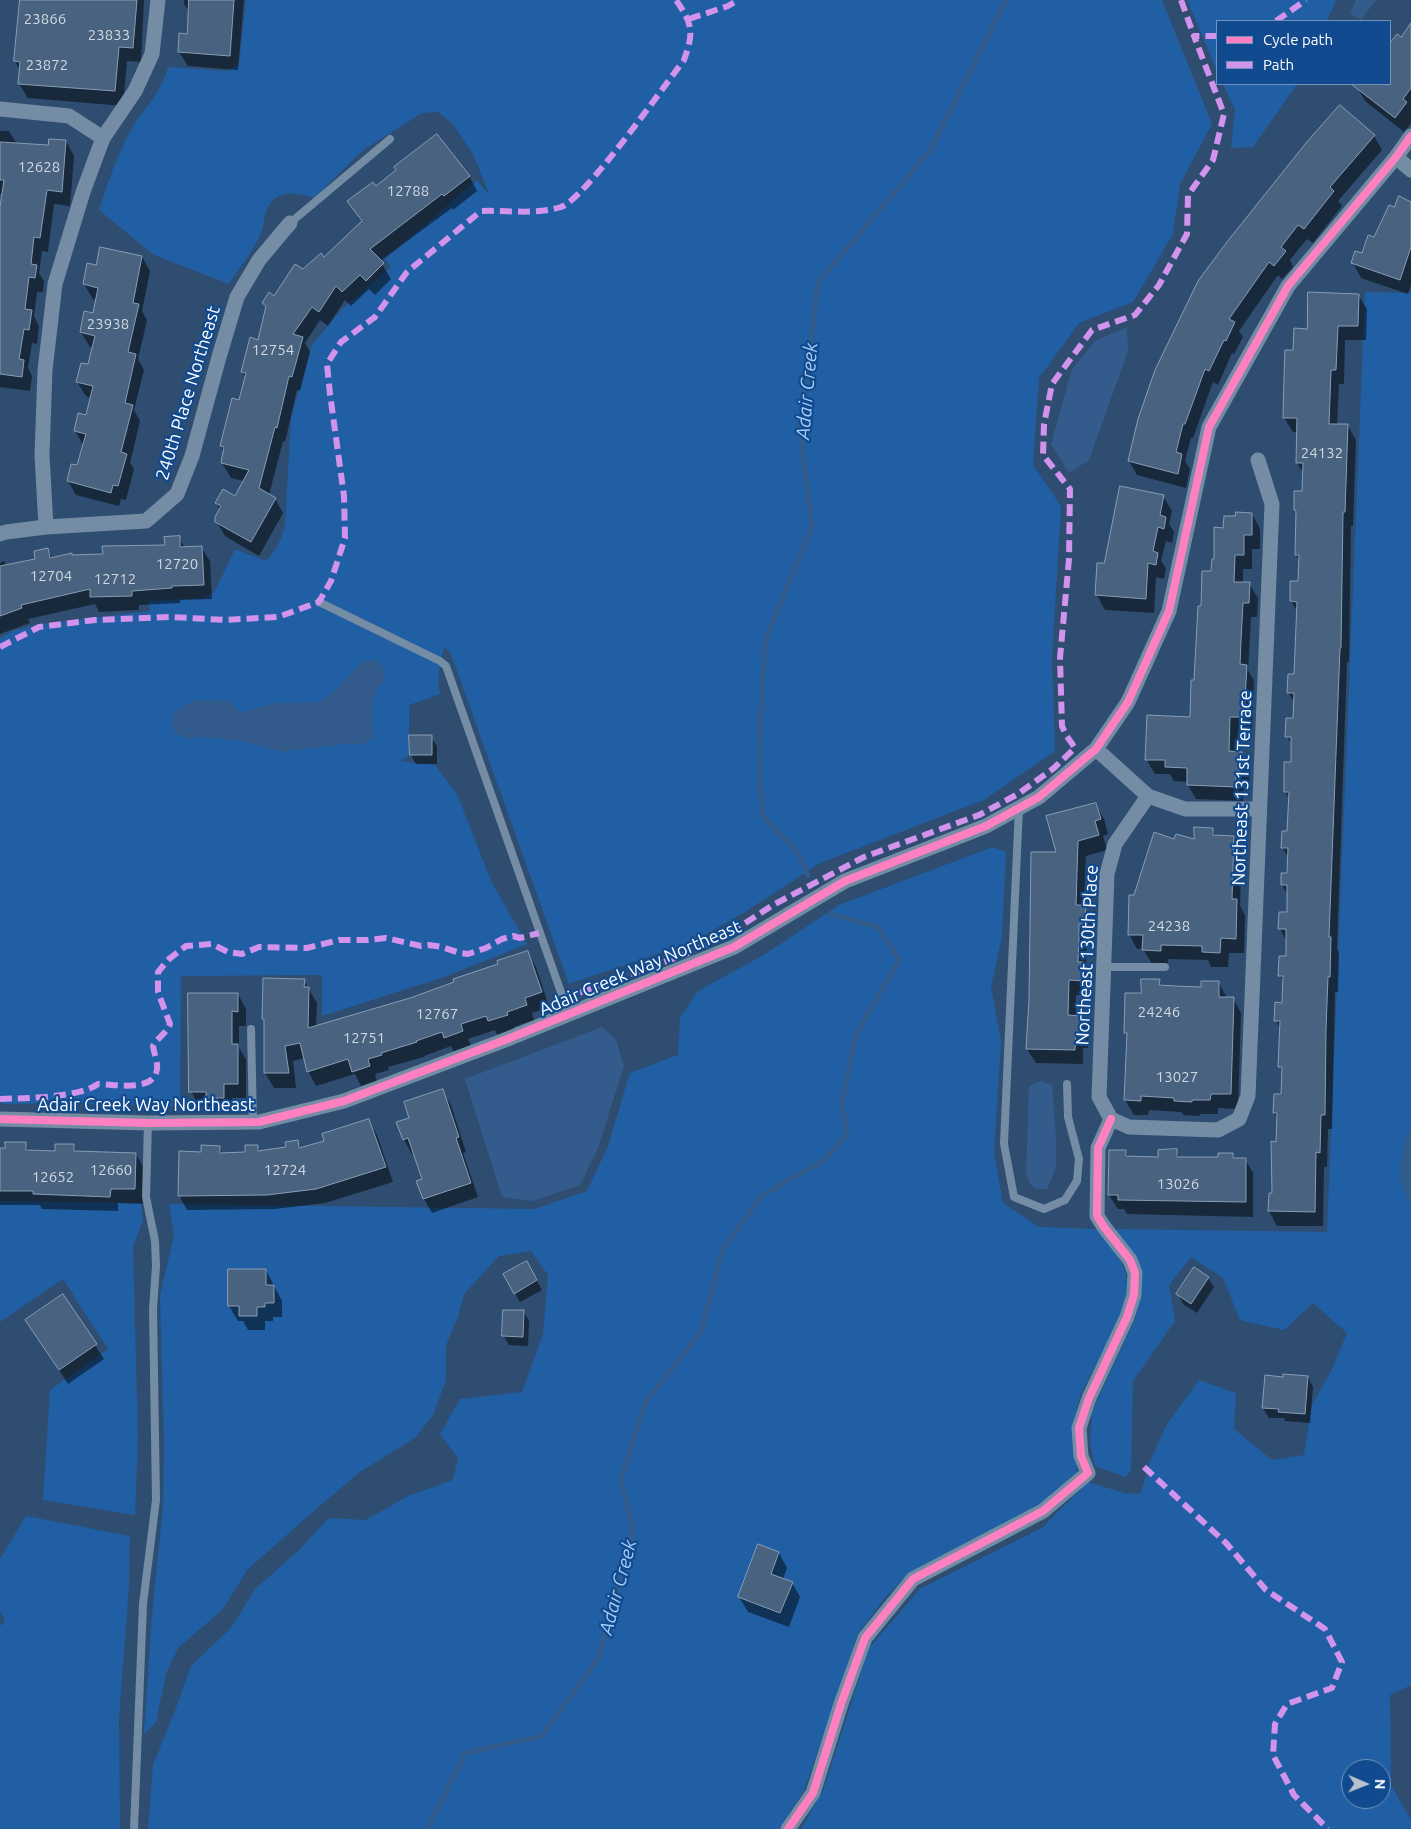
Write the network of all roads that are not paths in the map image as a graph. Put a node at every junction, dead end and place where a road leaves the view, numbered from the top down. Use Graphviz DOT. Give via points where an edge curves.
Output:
graph roads {
  1 [pos="158,0"];
  2 [pos="0,109"];
  3 [pos="1411,136"];
  4 [pos="103,138"];
  5 [pos="390,139"];
  6 [pos="1396,157"];
  7 [pos="1411,170"];
  8 [pos="290,223"];
  9 [pos="1258,460"];
  10 [pos="46,527"];
  11 [pos="0,534"];
  12 [pos="319,602"];
  13 [pos="1096,749"];
  14 [pos="1148,796"];
  15 [pos="1019,807"];
  16 [pos="1259,809"];
  17 [pos="1103,967"];
  18 [pos="1166,968"];
  19 [pos="569,1015"];
  20 [pos="251,1029"];
  21 [pos="1067,1084"];
  22 [pos="0,1119"];
  23 [pos="1111,1119"];
  24 [pos="253,1122"];
  25 [pos="148,1123"];
  26 [pos="134,1829"];
  27 [pos="788,1829"];
  1 -- 4 [label="street" via="152,54 135,91"];
  2 -- 4 [label="street" via="69,116"];
  3 -- 6 [label="street, Adair Creek Way Northeast"];
  4 -- 10 [label="street" via="55,284 45,370 42,455"];
  5 -- 8 [label="lane"];
  6 -- 7 [label="street"];
  6 -- 13 [label="street, Adair Creek Way Northeast" via="1288,286 1209,427 1169,611 1128,702"];
  8 -- 10 [label="street, 240th Place Northeast" via="259,260 238,297 192,456 177,494 146,521"];
  9 -- 16 [label="street, Northeast 131st Terrace" via="1272,504"];
  10 -- 11 [label="street, 240th Place Northeast"];
  12 -- 19 [label="lane" via="446,666"];
  13 -- 14 [label="street"];
  13 -- 15 [label="street, Adair Creek Way Northeast" via="1039,797"];
  14 -- 16 [label="street" via="1185,809"];
  14 -- 17 [label="street, Northeast 130th Place" via="1115,844 1107,874"];
  15 -- 19 [label="street, Adair Creek Way Northeast" via="978,829 845,881 734,947"];
  15 -- 21 [label="lane" via="1004,1144 1014,1197 1044,1209 1065,1200 1077,1181 1079,1159 1068,1117"];
  16 -- 23 [label="street, Northeast 131st Terrace" via="1248,1096 1239,1119 1218,1130 1128,1127"];
  17 -- 18 [label="lane"];
  17 -- 23 [label="street, Northeast 130th Place" via="1099,1097"];
  19 -- 24 [label="street, Adair Creek Way Northeast" via="344,1101"];
  20 -- 24 [label="lane"];
  22 -- 25 [label="street, Adair Creek Way Northeast"];
  23 -- 27 [label="street" via="1098,1148 1097,1216 1130,1260 1135,1273 1134,1295 1079,1428 1081,1456 1088,1472 1043,1511 912,1578 865,1638 812,1792"];
  24 -- 25 [label="street, Adair Creek Way Northeast"];
  25 -- 26 [label="lane" via="146,1197 155,1241 156,1266 153,1308 156,1500 143,1604"];
}
